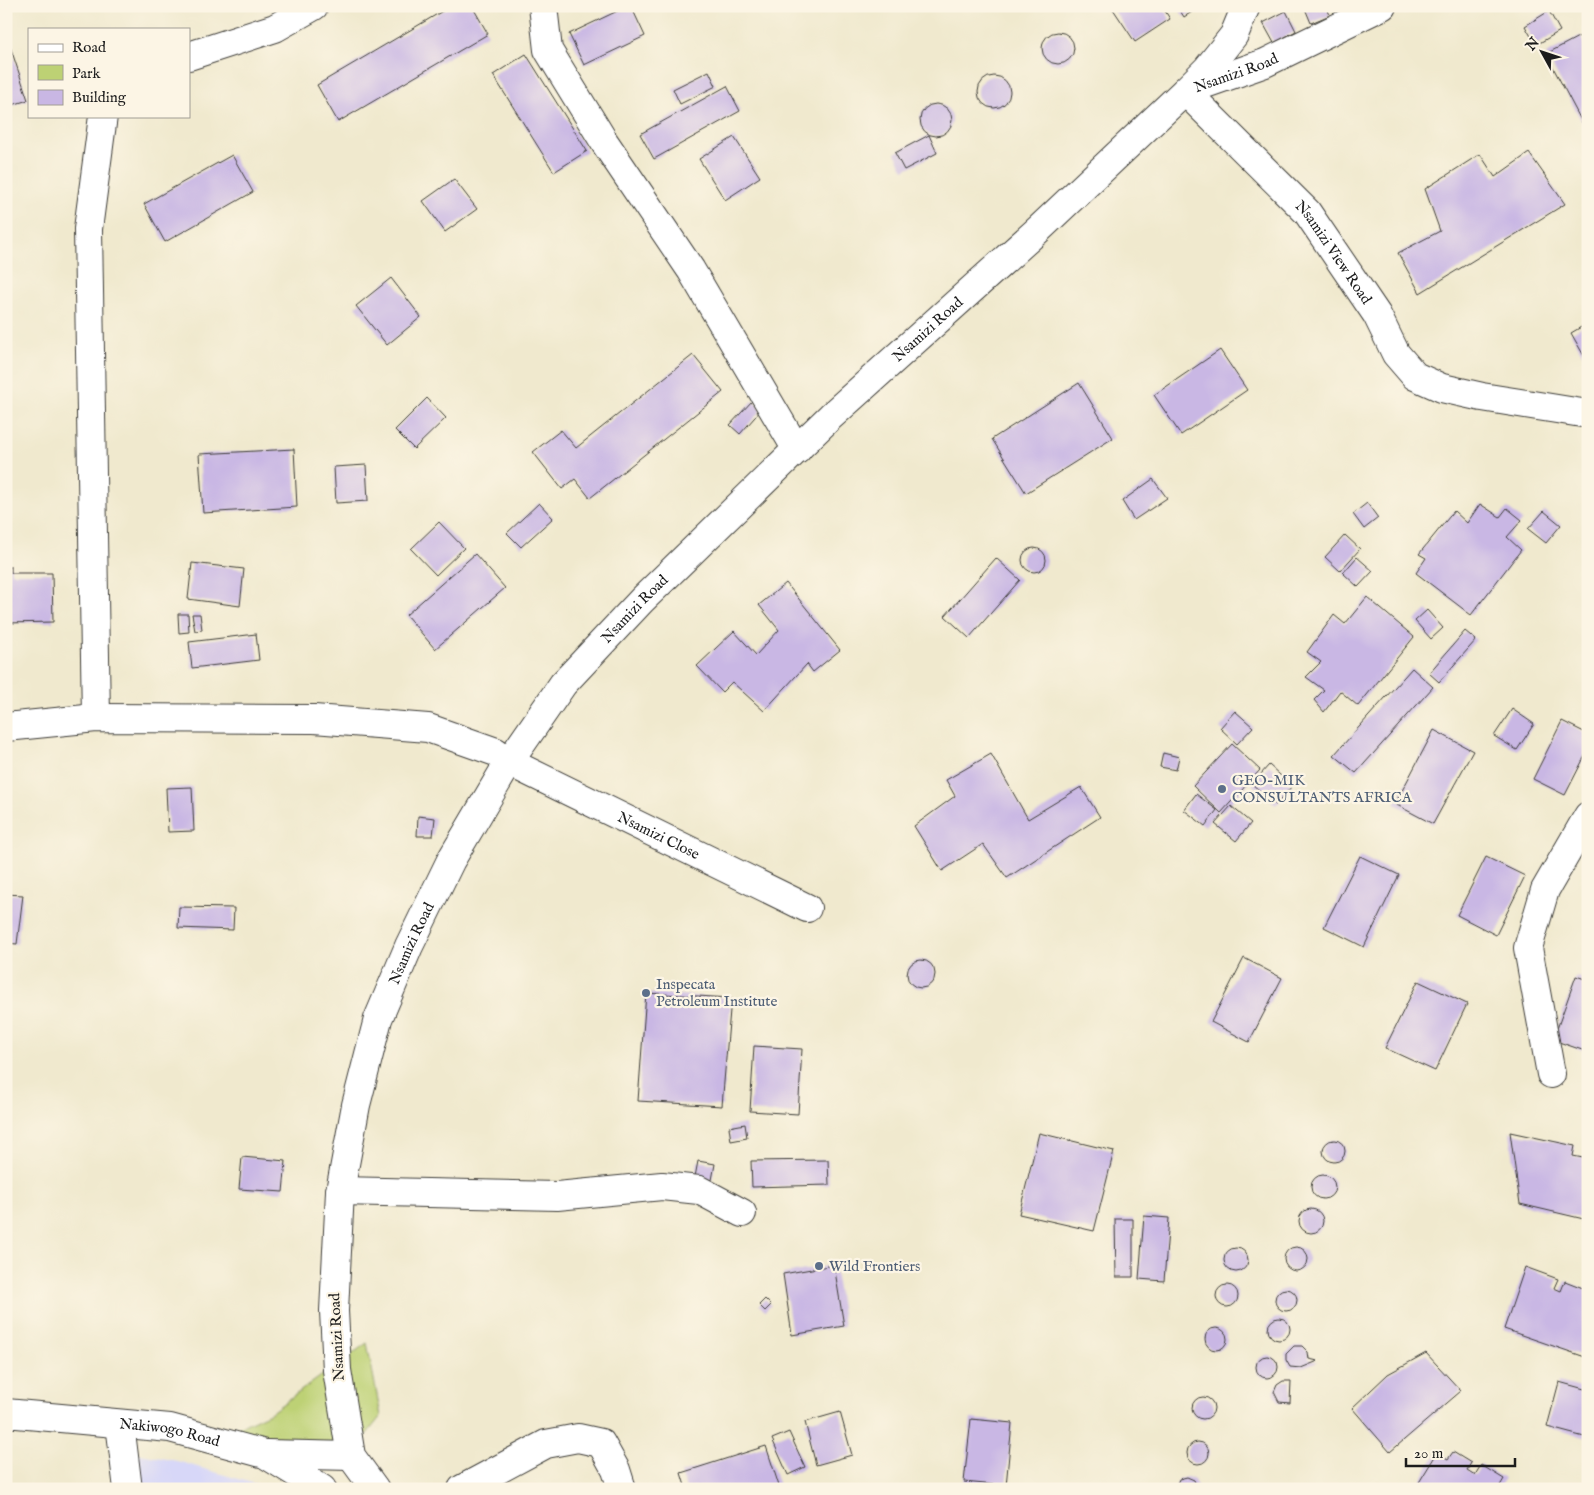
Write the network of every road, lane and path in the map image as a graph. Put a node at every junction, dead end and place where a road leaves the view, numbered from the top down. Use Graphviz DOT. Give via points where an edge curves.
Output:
graph roads {
  1 [pos="314,6"];
  2 [pos="543,6"];
  3 [pos="1246,6"];
  4 [pos="1382,6"];
  5 [pos="190,56"];
  6 [pos="1185,91"];
  7 [pos="103,118"];
  8 [pos="1588,414"];
  9 [pos="797,450"];
  10 [pos="96,718"];
  11 [pos="6,727"];
  12 [pos="509,762"];
  13 [pos="1588,816"];
  14 [pos="807,908"];
  15 [pos="1551,1074"];
  16 [pos="340,1191"];
  17 [pos="742,1213"];
  18 [pos="6,1412"];
  19 [pos="120,1424"];
  20 [pos="265,1454"];
  21 [pos="351,1456"];
  22 [pos="128,1489"];
  23 [pos="322,1489"];
  24 [pos="375,1489"];
  25 [pos="462,1489"];
  26 [pos="622,1489"];
  1 -- 5 [label="street" via="276,28"];
  2 -- 9 [label="street" via="548,50 605,143 691,270"];
  3 -- 6 [label="street" via="1234,35"];
  4 -- 6 [label="street, Nsamizi Road" via="1265,63"];
  6 -- 8 [label="street, Nsamizi View Road" via="1307,212 1377,315 1396,354 1414,376 1442,388 1482,397"];
  6 -- 9 [label="street, Nsamizi Road"];
  7 -- 10 [label="street" via="88,229"];
  9 -- 12 [label="street, Nsamizi Road" via="642,600 563,684"];
  10 -- 11 [label="street, Nsamizi Close"];
  10 -- 12 [label="street, Nsamizi Close" via="314,719 428,728 496,752"];
  12 -- 14 [label="street, Nsamizi Close"];
  12 -- 16 [label="street, Nsamizi Road" via="451,860 378,1019 356,1105"];
  13 -- 15 [label="street" via="1545,890 1528,948"];
  16 -- 17 [label="street" via="556,1196 662,1186 699,1190"];
  16 -- 21 [label="street, Nsamizi Road" via="334,1311 337,1370"];
  18 -- 19 [label="street, Nakiwogo Road"];
  19 -- 20 [label="street, Nakiwogo Road" via="170,1428"];
  19 -- 22 [label="street"];
  20 -- 21 [label="street"];
  20 -- 23 [label="street, Nakiwogo Road"];
  21 -- 24 [label="street, Nsamizi Road"];
  25 -- 26 [label="street" via="546,1444 578,1438 601,1443"];
}
